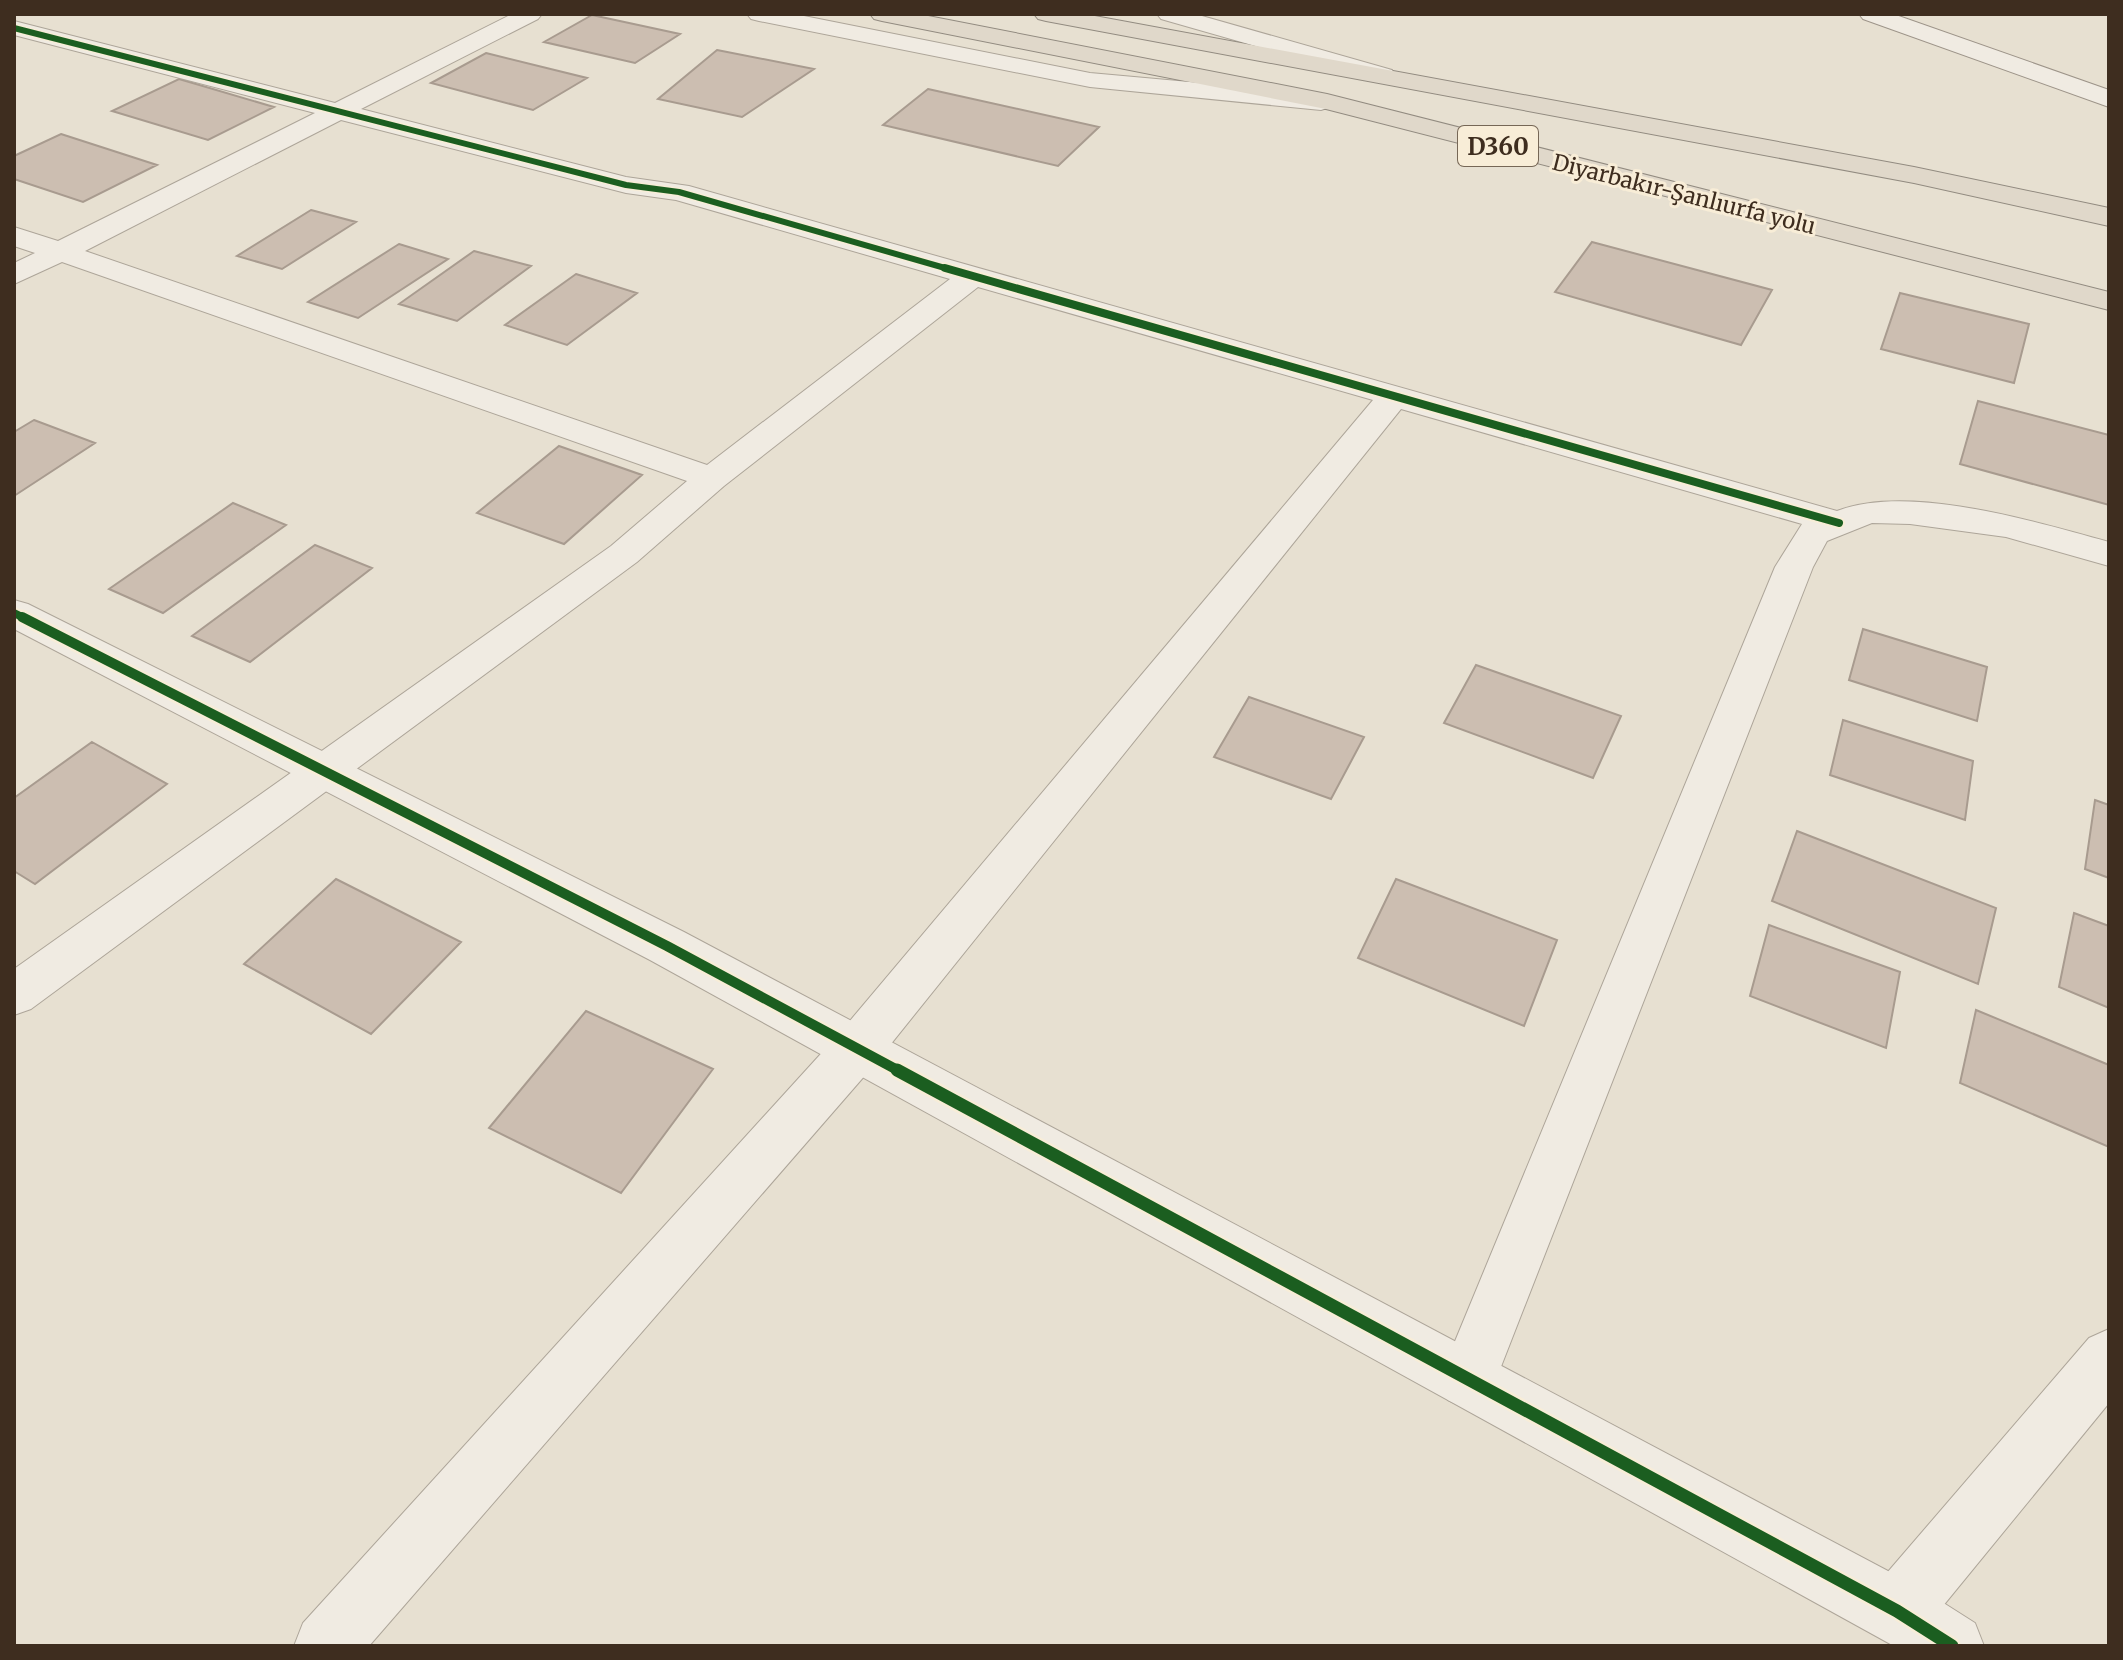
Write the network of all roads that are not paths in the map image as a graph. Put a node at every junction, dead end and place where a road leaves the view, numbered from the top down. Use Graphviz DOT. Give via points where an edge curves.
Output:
graph roads {
  1 [pos="530,14"];
  2 [pos="759,14"];
  3 [pos="882,14"];
  4 [pos="1046,14"];
  5 [pos="1169,14"];
  6 [pos="1871,14"];
  7 [pos="14,28"];
  8 [pos="1403,81"];
  9 [pos="2109,99"];
  10 [pos="1327,102"];
  11 [pos="336,112"];
  12 [pos="2109,217"];
  13 [pos="14,236"];
  14 [pos="62,251"];
  15 [pos="14,275"];
  16 [pos="973,276"];
  17 [pos="2109,301"];
  18 [pos="1394,396"];
  19 [pos="712,478"];
  20 [pos="1839,523"];
  21 [pos="2109,554"];
  22 [pos="14,613"];
  23 [pos="320,772"];
  24 [pos="14,995"];
  25 [pos="856,1050"];
  26 [pos="2109,1358"];
  27 [pos="1468,1380"];
  28 [pos="1897,1611"];
  29 [pos="340,1641"];
  30 [pos="1952,1646"];
  1 -- 11 [label="street"];
  2 -- 10 [label="street" via="1090,80"];
  3 -- 10 [label="highway, Diyarbakır-Şanlıurfa yolu / D360"];
  4 -- 8 [label="highway, Diyarbakır-Şanlıurfa yolu / D360"];
  5 -- 8 [label="street"];
  6 -- 9 [label="street"];
  7 -- 11 [label="street"];
  8 -- 12 [label="highway, Diyarbakır-Şanlıurfa yolu / D360" via="1898,172"];
  10 -- 17 [label="highway, Diyarbakır-Şanlıurfa yolu / D360"];
  11 -- 14 [label="street"];
  11 -- 16 [label="street" via="626,185 679,192"];
  13 -- 14 [label="street"];
  14 -- 15 [label="street"];
  14 -- 19 [label="street"];
  16 -- 18 [label="street"];
  16 -- 19 [label="street"];
  18 -- 20 [label="street"];
  18 -- 25 [label="street"];
  19 -- 23 [label="street" via="624,554"];
  20 -- 21 [label="street" via="1868,512 1910,513 2008,526"];
  20 -- 27 [label="street" via="1813,533 1794,567"];
  22 -- 23 [label="street"];
  23 -- 24 [label="street"];
  23 -- 25 [label="street" via="667,946"];
  25 -- 27 [label="street"];
  25 -- 29 [label="street"];
  26 -- 28 [label="street"];
  27 -- 28 [label="street"];
  28 -- 30 [label="street"];
}
